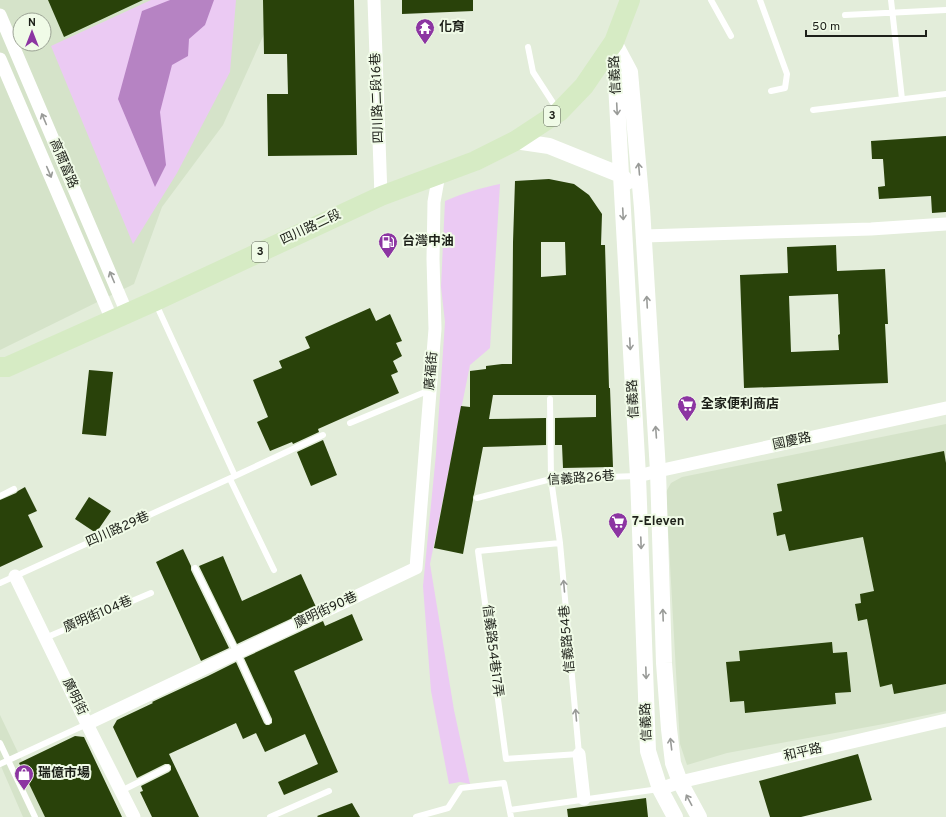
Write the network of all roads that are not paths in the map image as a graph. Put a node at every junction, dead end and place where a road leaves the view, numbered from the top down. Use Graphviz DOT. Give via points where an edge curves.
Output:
graph roads {
  1 [pos="374,0"];
  2 [pos="630,0"];
  3 [pos="712,0"];
  4 [pos="760,0"];
  5 [pos="891,0"];
  6 [pos="946,10"];
  7 [pos="892,13"];
  8 [pos="0,15"];
  9 [pos="845,15"];
  10 [pos="731,36"];
  11 [pos="614,42"];
  12 [pos="528,47"];
  13 [pos="0,59"];
  14 [pos="771,91"];
  15 [pos="946,94"];
  16 [pos="902,99"];
  17 [pos="813,110"];
  18 [pos="559,112"];
  19 [pos="515,140"];
  20 [pos="439,174"];
  21 [pos="621,175"];
  22 [pos="381,196"];
  23 [pos="642,208"];
  24 [pos="946,224"];
  25 [pos="644,236"];
  26 [pos="155,301"];
  27 [pos="119,316"];
  28 [pos="2,368"];
  29 [pos="430,390"];
  30 [pos="550,399"];
  31 [pos="946,408"];
  32 [pos="350,423"];
  33 [pos="323,435"];
  34 [pos="658,471"];
  35 [pos="638,476"];
  36 [pos="233,477"];
  37 [pos="551,479"];
  38 [pos="14,489"];
  39 [pos="0,496"];
  40 [pos="477,498"];
  41 [pos="560,543"];
  42 [pos="195,568"];
  43 [pos="416,568"];
  44 [pos="274,570"];
  45 [pos="15,576"];
  46 [pos="0,583"];
  47 [pos="151,593"];
  48 [pos="45,638"];
  49 [pos="237,653"];
  50 [pos="946,720"];
  51 [pos="268,721"];
  52 [pos="87,724"];
  53 [pos="0,743"];
  54 [pos="579,754"];
  55 [pos="8,760"];
  56 [pos="0,764"];
  57 [pos="166,768"];
  58 [pos="680,782"];
  59 [pos="660,789"];
  60 [pos="121,791"];
  61 [pos="328,791"];
  62 [pos="584,799"];
  63 [pos="510,810"];
  64 [pos="35,817"];
  65 [pos="134,817"];
  66 [pos="270,817"];
  67 [pos="416,817"];
  68 [pos="511,817"];
  69 [pos="674,817"];
  70 [pos="699,817"];
  1 -- 22 [label="street, 四川路二段16巷"];
  2 -- 11 [label="main road, 3"];
  3 -- 10 [label="lane"];
  4 -- 14 [label="lane" via="787,74 785,88"];
  5 -- 7 [label="lane"];
  6 -- 7 [label="lane"];
  7 -- 9 [label="lane"];
  7 -- 16 [label="lane"];
  27 -- 8 [label="street, 高爾富路, one-way"];
  11 -- 18 [label="main road, 四川路二段 / 3" via="584,86"];
  11 -- 21 [label="street, 信義路, one-way"];
  23 -- 11 [label="street, 信義路, one-way" via="630,72"];
  12 -- 18 [label="lane" via="533,72"];
  13 -- 27 [label="street, 高爾富路, one-way"];
  15 -- 16 [label="lane"];
  16 -- 17 [label="lane"];
  18 -- 19 [label="main road, 四川路二段 / 3"];
  19 -- 20 [label="main road, 四川路二段 / 3" via="475,161"];
  19 -- 21 [label="street" via="549,146"];
  20 -- 22 [label="main road, 四川路二段 / 3"];
  20 -- 29 [label="street, 廣福街" via="434,202 435,329"];
  21 -- 23 [label="street"];
  21 -- 35 [label="street, 信義路, one-way"];
  22 -- 26 [label="main road, 四川路二段 / 3"];
  23 -- 25 [label="street, 信義路"];
  24 -- 25 [label="street" via="871,229"];
  34 -- 25 [label="street, 信義路, one-way"];
  26 -- 27 [label="main road, 四川路二段 / 3"];
  26 -- 36 [label="lane"];
  27 -- 28 [label="main road, 四川路二段 / 3"];
  29 -- 32 [label="lane"];
  29 -- 43 [label="street, 廣福街"];
  30 -- 37 [label="lane, 信義路54巷"];
  31 -- 34 [label="street, 國慶路"];
  33 -- 36 [label="lane, 四川路29巷"];
  34 -- 35 [label="street, 國慶路"];
  58 -- 34 [label="street, 信義路, one-way" via="673,763 664,670"];
  35 -- 37 [label="lane, 信義路26巷"];
  35 -- 59 [label="street, 信義路, one-way" via="648,751"];
  36 -- 44 [label="lane"];
  36 -- 45 [label="lane, 四川路29巷"];
  37 -- 40 [label="lane, 信義路26巷"];
  37 -- 41 [label="lane, 信義路54巷"];
  38 -- 39 [label="lane"];
  54 -- 41 [label="lane, 信義路54巷, one-way"];
  41 -- 54 [label="lane, 信義路54巷17弄" via="478,551 506,759"];
  42 -- 49 [label="lane"];
  43 -- 49 [label="street, 廣明街90巷"];
  45 -- 46 [label="lane, 四川路29巷"];
  45 -- 48 [label="street, 廣明街"];
  47 -- 48 [label="lane, 廣明街104巷"];
  48 -- 52 [label="street, 廣明街"];
  49 -- 51 [label="lane"];
  49 -- 52 [label="street, 廣明街90巷"];
  50 -- 58 [label="street, 和平路"];
  52 -- 55 [label="lane"];
  52 -- 60 [label="street, 廣明街"];
  53 -- 55 [label="lane"];
  54 -- 62 [label="street, 信義路54巷"];
  55 -- 56 [label="lane"];
  55 -- 64 [label="lane"];
  57 -- 60 [label="lane"];
  58 -- 59 [label="street, 和平路"];
  70 -- 58 [label="street, 信義路, one-way"];
  59 -- 62 [label="lane"];
  59 -- 69 [label="street, 信義路"];
  60 -- 65 [label="street, 廣明街"];
  61 -- 66 [label="lane"];
  62 -- 63 [label="lane"];
  63 -- 67 [label="lane" via="504,783 460,788 448,808"];
  63 -- 68 [label="lane"];
}
